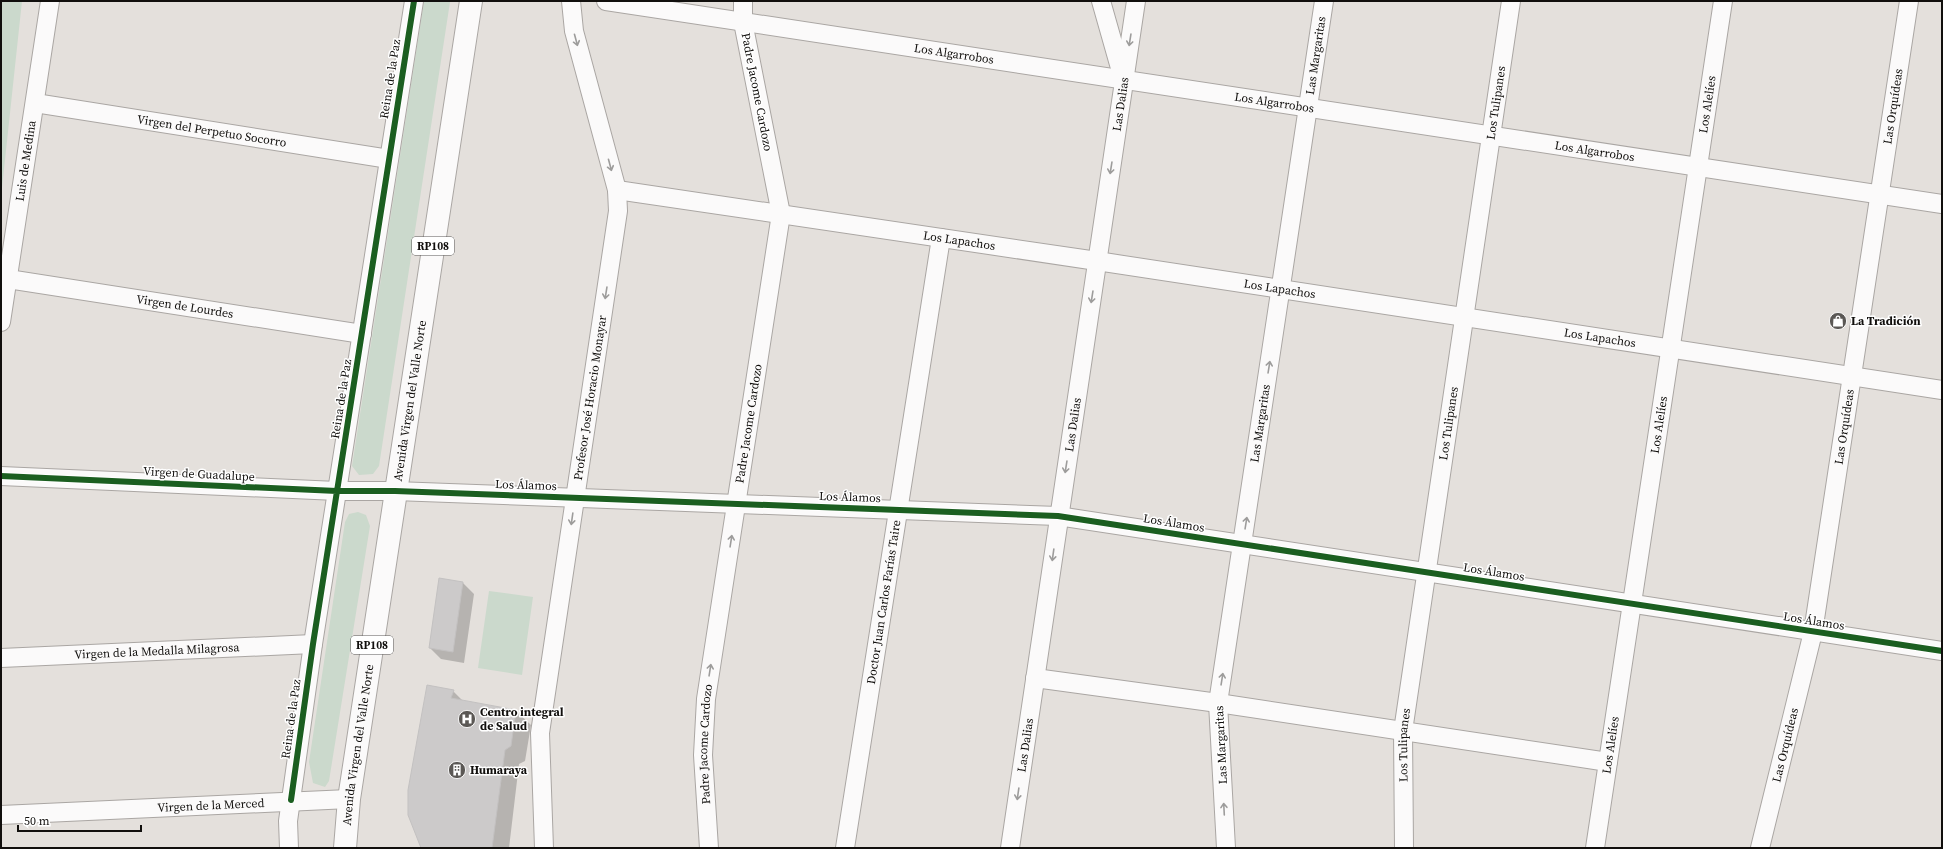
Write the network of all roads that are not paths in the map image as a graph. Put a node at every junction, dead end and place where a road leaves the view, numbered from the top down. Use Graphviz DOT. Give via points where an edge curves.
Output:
graph roads {
  1 [pos="50,1"];
  2 [pos="414,1"];
  3 [pos="471,1"];
  4 [pos="571,1"];
  5 [pos="606,1"];
  6 [pos="743,1"];
  7 [pos="1101,1"];
  8 [pos="1136,1"];
  9 [pos="1324,1"];
  10 [pos="1511,1"];
  11 [pos="1723,1"];
  12 [pos="1909,1"];
  13 [pos="743,22"];
  14 [pos="1124,80"];
  15 [pos="35,104"];
  16 [pos="1308,108"];
  17 [pos="1491,136"];
  18 [pos="389,159"];
  19 [pos="1698,168"];
  20 [pos="618,190"];
  21 [pos="1880,195"];
  22 [pos="1942,204"];
  23 [pos="781,214"];
  24 [pos="941,238"];
  25 [pos="1097,261"];
  26 [pos="8,279"];
  27 [pos="1281,289"];
  28 [pos="1464,317"];
  29 [pos="1,322"];
  30 [pos="362,334"];
  31 [pos="1670,348"];
  32 [pos="1852,376"];
  33 [pos="1942,390"];
  34 [pos="1,476"];
  35 [pos="337,491"];
  36 [pos="395,491"];
  37 [pos="576,498"];
  38 [pos="737,504"];
  39 [pos="897,510"];
  40 [pos="1058,516"];
  41 [pos="1242,544"];
  42 [pos="1427,572"];
  43 [pos="1632,604"];
  44 [pos="1813,632"];
  45 [pos="313,644"];
  46 [pos="1942,651"];
  47 [pos="1,658"];
  48 [pos="1034,678"];
  49 [pos="1218,703"];
  50 [pos="1403,731"];
  51 [pos="1608,762"];
  52 [pos="349,799"];
  53 [pos="291,800"];
  54 [pos="1,815"];
  55 [pos="289,848"];
  56 [pos="345,848"];
  57 [pos="544,848"];
  58 [pos="708,848"];
  59 [pos="845,848"];
  60 [pos="1010,848"];
  61 [pos="1226,848"];
  62 [pos="1404,848"];
  63 [pos="1596,848"];
  64 [pos="1760,848"];
  1 -- 15 [label="street, Luis de Medina"];
  2 -- 18 [label="street, Reina de la Paz"];
  3 -- 36 [label="main road, Avenida Virgen del Valle Norte / RP108"];
  4 -- 20 [label="street, Profesor José Horacio Monayar, one-way" via="574,31"];
  5 -- 13 [label="street, Los Algarrobos"];
  6 -- 13 [label="street, Padre Jacome Cardozo"];
  7 -- 14 [label="street"];
  8 -- 14 [label="street, Las Dalias, one-way"];
  9 -- 16 [label="street, Las Margaritas"];
  10 -- 17 [label="street, Los Tulipanes"];
  11 -- 19 [label="street, Los Alelíes"];
  12 -- 21 [label="street, Las Orquídeas"];
  13 -- 14 [label="street, Los Algarrobos"];
  13 -- 23 [label="street, Padre Jacome Cardozo"];
  14 -- 16 [label="street, Los Algarrobos"];
  14 -- 25 [label="street, Las Dalias, one-way"];
  15 -- 18 [label="street, Virgen del Perpetuo Socorro"];
  15 -- 26 [label="street, Luis de Medina"];
  16 -- 17 [label="street, Los Algarrobos"];
  16 -- 27 [label="street, Las Margaritas"];
  17 -- 19 [label="street, Los Algarrobos"];
  17 -- 28 [label="street, Los Tulipanes"];
  18 -- 30 [label="street, Reina de la Paz"];
  19 -- 21 [label="street, Los Algarrobos"];
  19 -- 31 [label="street, Los Alelíes"];
  20 -- 23 [label="street, Los Lapachos"];
  20 -- 37 [label="street, Profesor José Horacio Monayar, one-way" via="618,211"];
  21 -- 22 [label="street, Los Algarrobos"];
  21 -- 32 [label="street, Las Orquídeas"];
  23 -- 24 [label="street, Los Lapachos"];
  23 -- 38 [label="street, Padre Jacome Cardozo"];
  24 -- 25 [label="street, Los Lapachos"];
  24 -- 39 [label="street, Doctor Juan Carlos Farías Taire"];
  25 -- 27 [label="street, Los Lapachos"];
  25 -- 40 [label="street, Las Dalias, one-way"];
  26 -- 29 [label="street, Luis de Medina"];
  26 -- 30 [label="street, Virgen de Lourdes"];
  27 -- 28 [label="street, Los Lapachos"];
  41 -- 27 [label="street, Las Margaritas, one-way"];
  28 -- 31 [label="street, Los Lapachos"];
  28 -- 42 [label="street, Los Tulipanes"];
  30 -- 35 [label="street, Reina de la Paz"];
  31 -- 32 [label="street, Los Lapachos"];
  31 -- 43 [label="street, Los Alelíes"];
  32 -- 33 [label="street, Los Lapachos"];
  32 -- 44 [label="street, Las Orquídeas"];
  34 -- 35 [label="street, Virgen de Guadalupe"];
  35 -- 36 [label="street, Virgen de Guadalupe"];
  35 -- 45 [label="street, Reina de la Paz"];
  36 -- 37 [label="street, Los Álamos"];
  36 -- 52 [label="main road, Avenida Virgen del Valle Norte / RP108"];
  37 -- 38 [label="street, Los Álamos"];
  37 -- 57 [label="street, Profesor José Horacio Monayar, one-way" via="540,733"];
  38 -- 39 [label="street, Los Álamos"];
  58 -- 38 [label="street, Padre Jacome Cardozo, one-way" via="703,755 706,699"];
  39 -- 40 [label="street, Los Álamos"];
  39 -- 59 [label="street, Doctor Juan Carlos Farías Taire"];
  40 -- 41 [label="street, Los Álamos"];
  40 -- 48 [label="street, Las Dalias, one-way"];
  41 -- 42 [label="street, Los Álamos"];
  49 -- 41 [label="street, Las Margaritas, one-way"];
  42 -- 43 [label="street, Los Álamos"];
  42 -- 50 [label="street, Los Tulipanes"];
  43 -- 44 [label="street, Los Álamos"];
  43 -- 51 [label="street, Los Alelíes"];
  44 -- 46 [label="street, Los Álamos"];
  44 -- 64 [label="street, Las Orquídeas"];
  45 -- 47 [label="street, Virgen de la Medalla Milagrosa"];
  45 -- 53 [label="street, Reina de la Paz"];
  48 -- 49 [label="street"];
  48 -- 60 [label="street, Las Dalias, one-way"];
  49 -- 50 [label="street"];
  61 -- 49 [label="street, Las Margaritas, one-way"];
  50 -- 51 [label="street"];
  50 -- 62 [label="street, Los Tulipanes"];
  51 -- 63 [label="street, Los Alelíes"];
  52 -- 53 [label="street, Virgen de la Merced"];
  52 -- 56 [label="main road, Avenida Virgen del Valle Norte / RP108"];
  53 -- 54 [label="street, Virgen de la Merced"];
  53 -- 55 [label="street, Reina de la Paz" via="288,821"];
}
